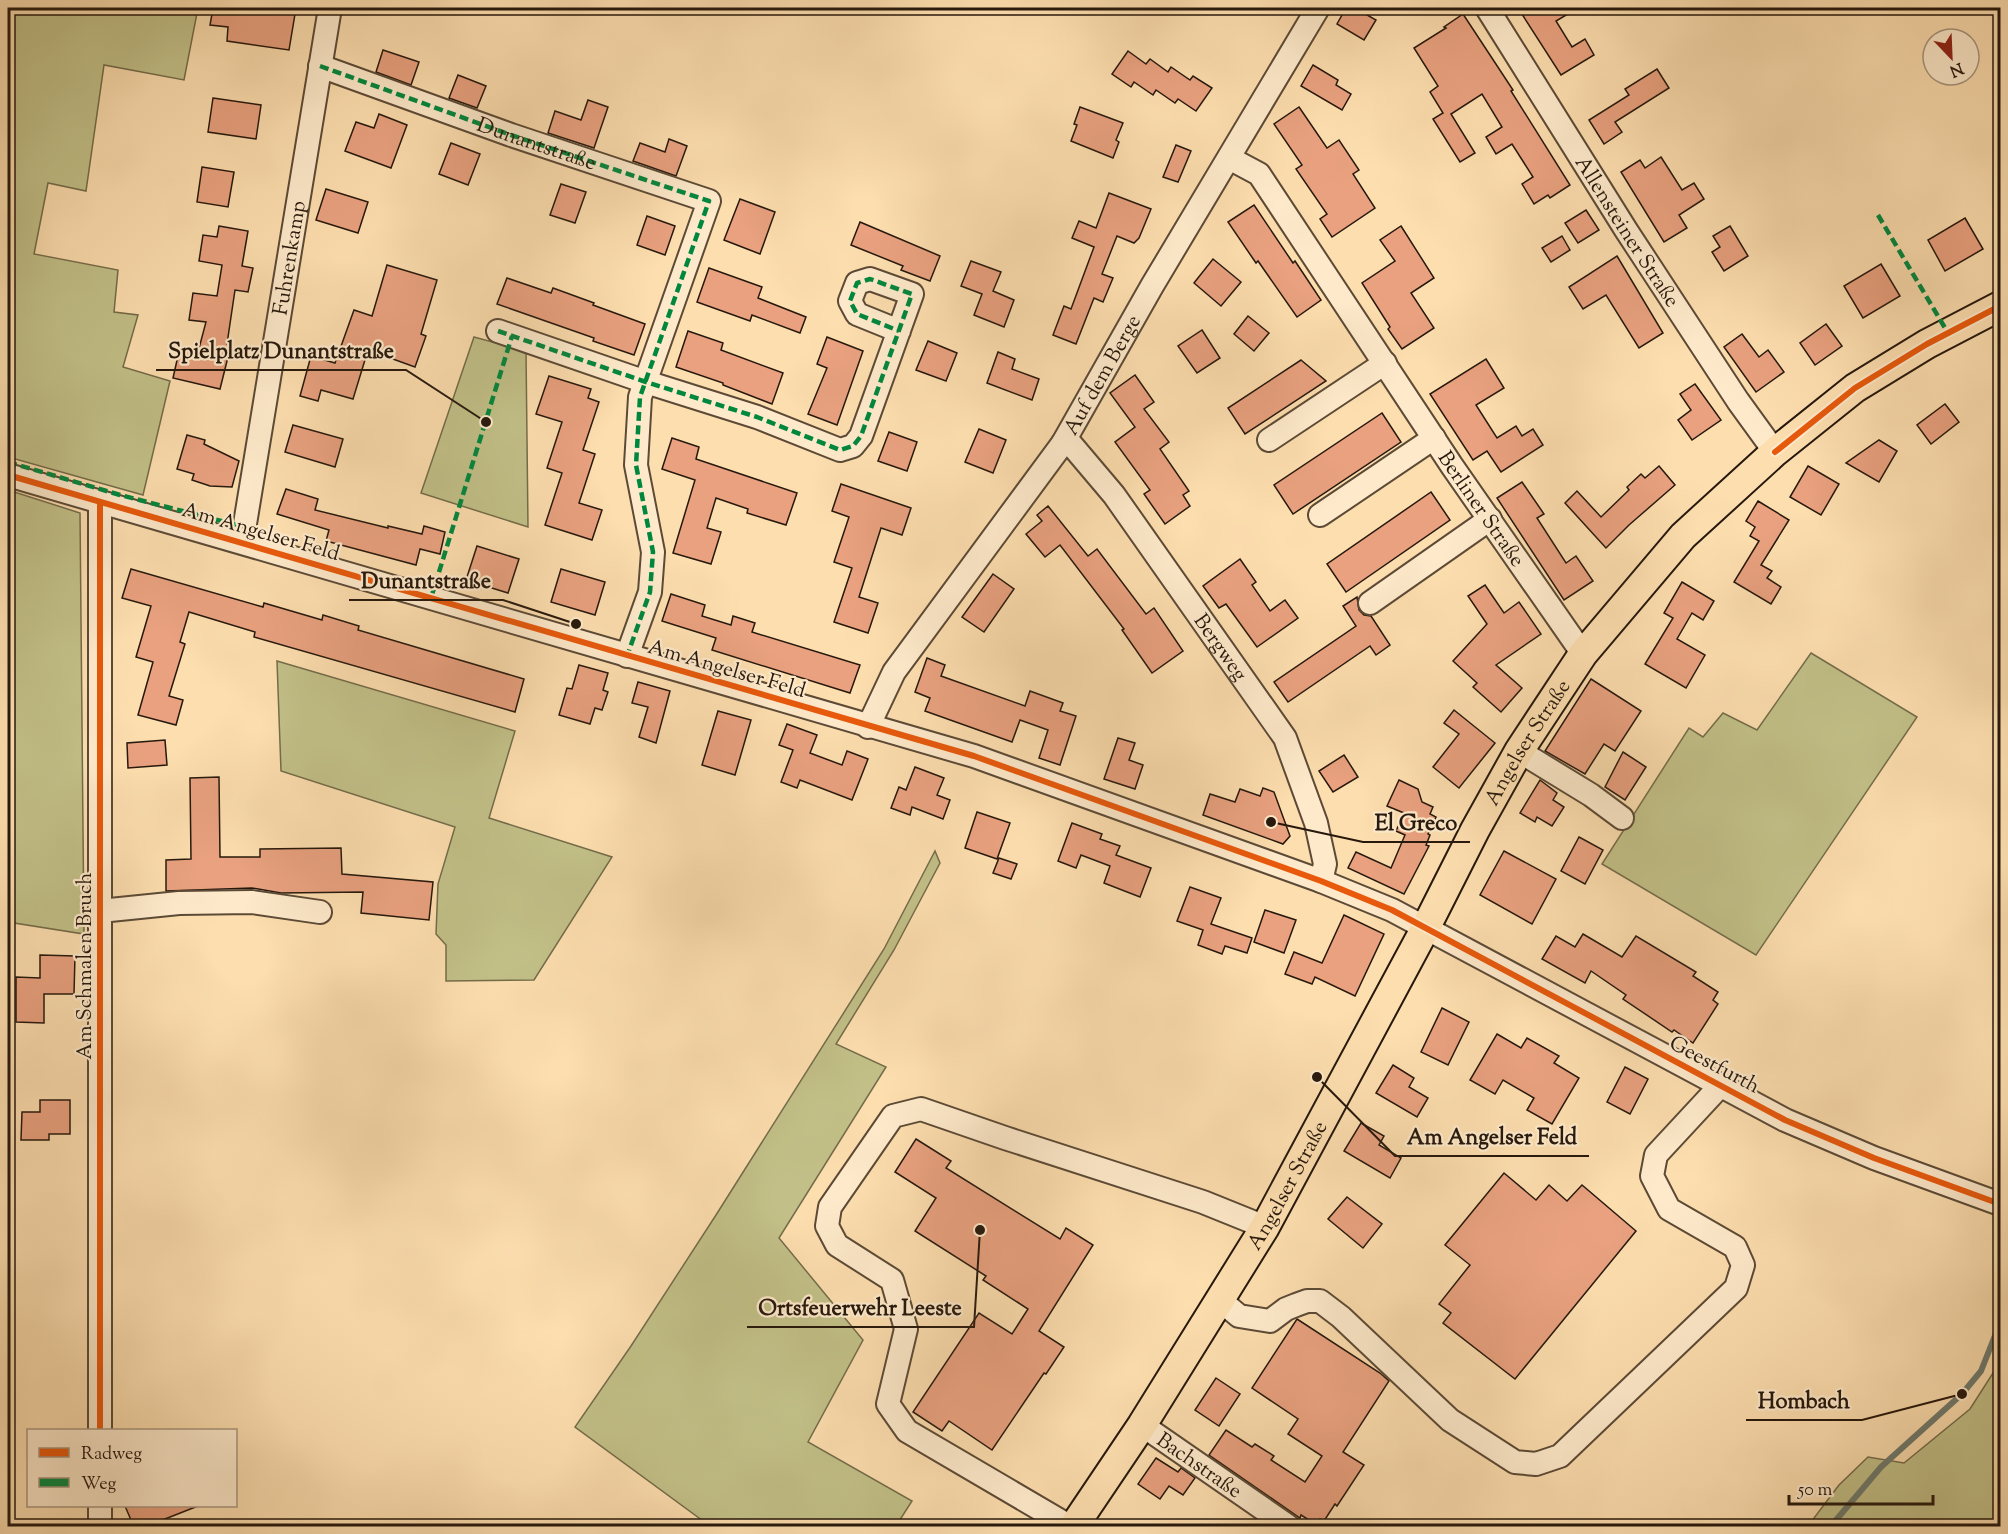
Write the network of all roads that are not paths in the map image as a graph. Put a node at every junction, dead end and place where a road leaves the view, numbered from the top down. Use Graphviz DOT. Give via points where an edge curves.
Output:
graph roads {
  1 [pos="330,8"];
  2 [pos="1318,8"];
  3 [pos="1487,8"];
  4 [pos="320,66"];
  5 [pos="1229,158"];
  6 [pos="2001,306"];
  7 [pos="498,331"];
  8 [pos="899,331"];
  9 [pos="1384,363"];
  10 [pos="646,382"];
  11 [pos="1434,438"];
  12 [pos="1269,440"];
  13 [pos="1063,443"];
  14 [pos="1775,452"];
  15 [pos="8,475"];
  16 [pos="100,502"];
  17 [pos="1320,515"];
  18 [pos="1490,519"];
  19 [pos="242,542"];
  20 [pos="1370,603"];
  21 [pos="1583,654"];
  22 [pos="627,656"];
  23 [pos="868,727"];
  24 [pos="1519,751"];
  25 [pos="1622,818"];
  26 [pos="1321,881"];
  27 [pos="100,910"];
  28 [pos="320,912"];
  29 [pos="1425,929"];
  30 [pos="1720,1086"];
  31 [pos="2001,1204"];
  32 [pos="1265,1227"];
  33 [pos="1220,1300"];
  34 [pos="1142,1425"];
  35 [pos="100,1429"];
  36 [pos="100,1507"];
  37 [pos="100,1527"];
  38 [pos="1071,1527"];
  39 [pos="1288,1527"];
  1 -- 4 [label="street, Fuhrenkamp"];
  2 -- 5 [label="street, Auf dem Berge"];
  3 -- 14 [label="street, Allensteiner Straße" via="1626,230"];
  4 -- 10 [label="street, Dunantstraße" via="709,201"];
  4 -- 19 [label="street, Fuhrenkamp"];
  5 -- 9 [label="street, Berliner Straße" via="1259,174"];
  5 -- 13 [label="street, Auf dem Berge"];
  6 -- 14 [label="main road, Angelser Straße" via="1855,388"];
  7 -- 10 [label="street"];
  8 -- 10 [label="street" via="861,436 853,446 840,450 757,417"];
  9 -- 11 [label="street, Berliner Straße"];
  9 -- 12 [label="street"];
  10 -- 22 [label="street, Dunantstraße" via="640,397 636,465 653,552 650,592"];
  11 -- 17 [label="street"];
  11 -- 18 [label="street, Berliner Straße"];
  13 -- 23 [label="street, Auf dem Berge" via="894,672"];
  13 -- 26 [label="street, Bergweg" via="1070,443 1114,495 1285,738 1316,823 1325,864"];
  14 -- 21 [label="main road, Angelser Straße" via="1683,536"];
  15 -- 16 [label="street, Am Angelser Feld"];
  16 -- 19 [label="street, Am Angelser Feld"];
  16 -- 27 [label="street, Am Schmalen Bruch"];
  18 -- 20 [label="street"];
  18 -- 21 [label="street, Berliner Straße"];
  19 -- 22 [label="street, Am Angelser Feld"];
  21 -- 24 [label="main road, Angelser Straße"];
  22 -- 23 [label="street, Am Angelser Feld"];
  23 -- 26 [label="street, Am Angelser Feld" via="974,756"];
  24 -- 25 [label="street"];
  24 -- 29 [label="main road, Angelser Straße"];
  26 -- 29 [label="street, Am Angelser Feld" via="1392,910"];
  27 -- 28 [label="street" via="252,902"];
  27 -- 35 [label="street, Am Schmalen Bruch"];
  29 -- 30 [label="street, Geestfurth"];
  29 -- 32 [label="main road, Angelser Straße"];
  30 -- 31 [label="street, Geestfurth" via="1785,1120 1874,1158"];
  30 -- 33 [label="street" via="1656,1155 1652,1176 1668,1209 1735,1247 1743,1265 1736,1288 1560,1456 1536,1464 1515,1462 1450,1420 1320,1301 1296,1305 1270,1321 1239,1316"];
  32 -- 33 [label="main road, Angelser Straße"];
  32 -- 38 [label="street" via="1194,1199 921,1108 894,1116 830,1207 826,1226 837,1245 892,1280 906,1329 888,1404 908,1431"];
  33 -- 34 [label="main road, Angelser Straße"];
  34 -- 38 [label="main road, Angelser Straße"];
  34 -- 39 [label="street, Bachstraße"];
  36 -- 37 [label="street"];
}
